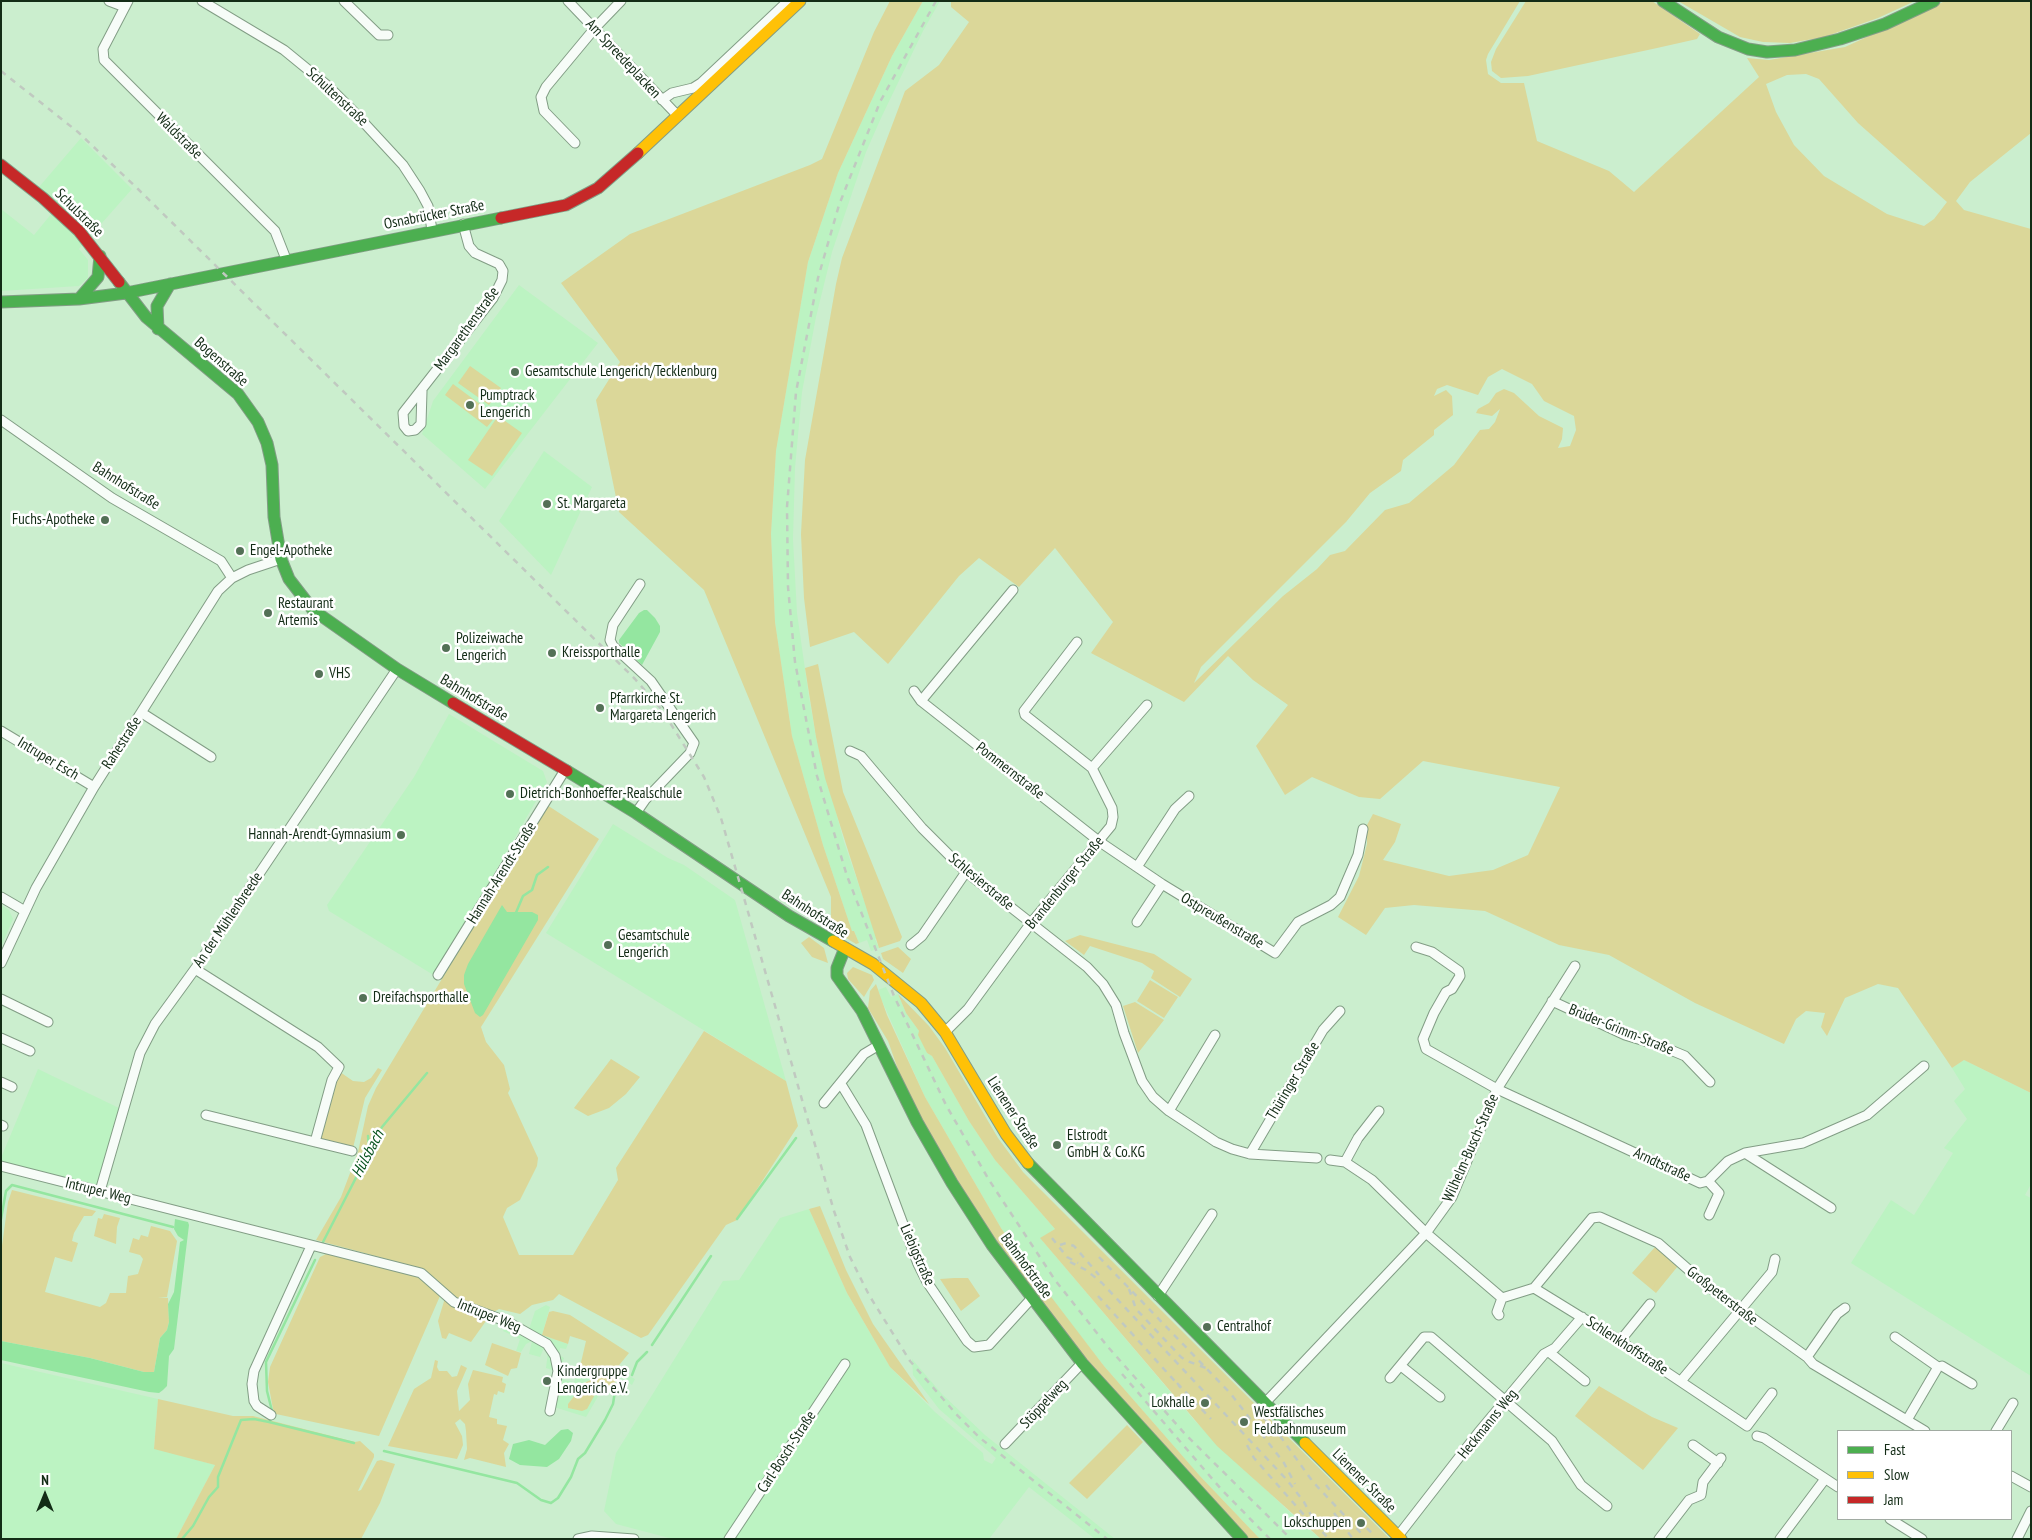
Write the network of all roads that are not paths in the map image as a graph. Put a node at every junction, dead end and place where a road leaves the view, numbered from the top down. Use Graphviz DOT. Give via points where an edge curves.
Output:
graph roads {
  1 [pos="110,1"];
  2 [pos="202,1"];
  3 [pos="344,1"];
  4 [pos="568,1"];
  5 [pos="621,1"];
  6 [pos="788,1"];
  7 [pos="800,1"];
  8 [pos="1663,1"];
  9 [pos="1934,1"];
  10 [pos="127,4"];
  11 [pos="595,28"];
  12 [pos="388,34"];
  13 [pos="662,100"];
  14 [pos="678,116"];
  15 [pos="575,143"];
  16 [pos="1,165"];
  17 [pos="463,224"];
  18 [pos="432,230"];
  19 [pos="100,256"];
  20 [pos="286,259"];
  21 [pos="170,284"];
  22 [pos="126,293"];
  23 [pos="79,299"];
  24 [pos="1,302"];
  25 [pos="158,329"];
  26 [pos="422,391"];
  27 [pos="1,420"];
  28 [pos="281,559"];
  29 [pos="232,578"];
  30 [pos="640,584"];
  31 [pos="1013,590"];
  32 [pos="1077,642"];
  33 [pos="398,669"];
  34 [pos="914,691"];
  35 [pos="921,701"];
  36 [pos="1147,705"];
  37 [pos="142,713"];
  38 [pos="1,731"];
  39 [pos="850,751"];
  40 [pos="212,757"];
  41 [pos="1092,768"];
  42 [pos="565,770"];
  43 [pos="94,787"];
  44 [pos="1189,796"];
  45 [pos="636,813"];
  46 [pos="1363,829"];
  47 [pos="1100,842"];
  48 [pos="1137,868"];
  49 [pos="966,872"];
  50 [pos="1162,884"];
  51 [pos="1,897"];
  52 [pos="25,911"];
  53 [pos="1137,922"];
  54 [pos="1031,924"];
  55 [pos="911,945"];
  56 [pos="1416,947"];
  57 [pos="845,948"];
  58 [pos="1,963"];
  59 [pos="1575,966"];
  60 [pos="195,969"];
  61 [pos="438,975"];
  62 [pos="1,999"];
  63 [pos="1552,1001"];
  64 [pos="1340,1010"];
  65 [pos="48,1022"];
  66 [pos="945,1032"];
  67 [pos="1215,1035"];
  68 [pos="1,1038"];
  69 [pos="879,1045"];
  70 [pos="30,1051"];
  71 [pos="1924,1066"];
  72 [pos="1,1082"];
  73 [pos="1710,1082"];
  74 [pos="841,1084"];
  75 [pos="12,1087"];
  76 [pos="1497,1089"];
  77 [pos="824,1103"];
  78 [pos="1169,1111"];
  79 [pos="1379,1111"];
  80 [pos="206,1115"];
  81 [pos="315,1142"];
  82 [pos="352,1151"];
  83 [pos="1745,1153"];
  84 [pos="1250,1154"];
  85 [pos="1318,1158"];
  86 [pos="1330,1160"];
  87 [pos="1345,1162"];
  88 [pos="1,1166"];
  89 [pos="1708,1181"];
  90 [pos="100,1191"];
  91 [pos="1831,1208"];
  92 [pos="1212,1214"];
  93 [pos="1709,1215"];
  94 [pos="1426,1233"];
  95 [pos="312,1246"];
  96 [pos="1774,1259"];
  97 [pos="1534,1288"];
  98 [pos="1158,1296"];
  99 [pos="1502,1298"];
  100 [pos="1031,1299"];
  101 [pos="1650,1304"];
  102 [pos="1845,1308"];
  103 [pos="1740,1311"];
  104 [pos="1499,1315"];
  105 [pos="1582,1317"];
  106 [pos="1895,1337"];
  107 [pos="1620,1340"];
  108 [pos="1549,1352"];
  109 [pos="1807,1357"];
  110 [pos="1082,1363"];
  111 [pos="845,1364"];
  112 [pos="1401,1366"];
  113 [pos="1938,1367"];
  114 [pos="1390,1378"];
  115 [pos="1585,1381"];
  116 [pos="1681,1381"];
  117 [pos="1972,1384"];
  118 [pos="1772,1393"];
  119 [pos="1440,1397"];
  120 [pos="1505,1402"];
  121 [pos="1265,1403"];
  122 [pos="2013,1403"];
  123 [pos="550,1411"];
  124 [pos="271,1415"];
  125 [pos="1907,1420"];
  126 [pos="1923,1430"];
  127 [pos="1997,1430"];
  128 [pos="1757,1436"];
  129 [pos="1005,1444"];
  130 [pos="1694,1445"];
  131 [pos="2012,1477"];
  132 [pos="1825,1479"];
  133 [pos="1837,1486"];
  134 [pos="2031,1487"];
  135 [pos="1607,1506"];
  136 [pos="2031,1511"];
  137 [pos="1892,1520"];
  138 [pos="1400,1537"];
  139 [pos="578,1539"];
  140 [pos="634,1539"];
  141 [pos="729,1539"];
  142 [pos="1242,1539"];
  143 [pos="1659,1539"];
  144 [pos="1780,1539"];
  145 [pos="1922,1539"];
  146 [pos="2016,1539"];
  1 -- 10 [label="street"];
  2 -- 18 [label="street, Schultenstraße" via="284,50 328,86 403,165 428,206"];
  3 -- 12 [label="street" via="379,35"];
  4 -- 11 [label="street, Am Spreedeplacken"];
  5 -- 11 [label="street"];
  6 -- 13 [label="street" via="701,83"];
  7 -- 14 [label="street, Osnabrücker Straße"];
  8 -- 9 [label="street" via="1725,40 1767,52 1795,50 1840,40"];
  10 -- 20 [label="street, Waldstraße" via="103,49 104,60 275,231"];
  11 -- 13 [label="street, Am Spreedeplacken"];
  11 -- 15 [label="street" via="541,97 544,111"];
  13 -- 14 [label="street, Am Spreedeplacken"];
  14 -- 17 [label="street, Osnabrücker Straße" via="616,174 584,196 542,210"];
  16 -- 19 [label="street, Schulstraße" via="55,208"];
  17 -- 18 [label="street, Osnabrücker Straße"];
  17 -- 26 [label="street, Margarethenstraße" via="469,246 475,253 499,264 503,271 502,280 493,298"];
  18 -- 20 [label="street, Osnabrücker Straße"];
  19 -- 22 [label="street, Schulstraße"];
  19 -- 23 [label="street" via="98,276"];
  20 -- 21 [label="street, Osnabrücker Straße"];
  21 -- 22 [label="street, Osnabrücker Straße"];
  21 -- 25 [label="street" via="157,306"];
  22 -- 23 [label="street, Osnabrücker Straße"];
  22 -- 25 [label="street, Bogenstraße"];
  23 -- 24 [label="street, Osnabrücker Straße"];
  25 -- 28 [label="street, Bogenstraße" via="224,380 258,422 272,465 274,517"];
  27 -- 29 [label="street, Bahnhofstraße" via="112,498 221,561"];
  28 -- 29 [label="street, Rahestraße"];
  28 -- 33 [label="street, Bahnhofstraße" via="289,579 313,610 346,636"];
  29 -- 37 [label="street, Rahestraße" via="218,591"];
  30 -- 45 [label="street" via="613,625 610,640 651,681 694,743 690,753"];
  31 -- 35 [label="street"];
  32 -- 41 [label="street, Brandenburger Straße" via="1024,711"];
  33 -- 42 [label="street, Bahnhofstraße"];
  33 -- 60 [label="street, An der Mühlenbreede"];
  34 -- 35 [label="street, Pommernstraße"];
  35 -- 47 [label="street, Pommernstraße"];
  36 -- 41 [label="street"];
  37 -- 40 [label="street"];
  37 -- 43 [label="street, Rahestraße"];
  38 -- 43 [label="street, Intruper Esch"];
  39 -- 49 [label="street, Schlesierstraße" via="861,756 922,828"];
  41 -- 47 [label="street, Brandenburger Straße" via="1112,808 1113,817"];
  42 -- 45 [label="street, Bahnhofstraße"];
  42 -- 61 [label="street, Hannah-Arendt-Straße"];
  43 -- 52 [label="street, Rahestraße"];
  44 -- 48 [label="street" via="1176,808"];
  45 -- 57 [label="street, Bahnhofstraße" via="789,916"];
  46 -- 50 [label="street, Ostpreußenstraße" via="1358,855 1340,897 1298,922 1275,953"];
  47 -- 48 [label="street, Ostpreußenstraße"];
  47 -- 54 [label="street, Brandenburger Straße"];
  48 -- 50 [label="street, Ostpreußenstraße"];
  49 -- 54 [label="street, Schlesierstraße"];
  49 -- 55 [label="street" via="922,936"];
  50 -- 53 [label="street"];
  51 -- 52 [label="street"];
  52 -- 58 [label="street, Rahestraße"];
  54 -- 66 [label="street, Brandenburger Straße" via="968,1009"];
  54 -- 78 [label="street, Schlesierstraße" via="1088,967 1103,984 1116,1005 1142,1082"];
  56 -- 76 [label="street, Arndtstraße" via="1432,952 1460,976 1434,1013 1423,1044 1426,1049"];
  57 -- 66 [label="street, Lienener Straße" via="904,987"];
  57 -- 69 [label="street, Bahnhofstraße" via="837,976 862,1011"];
  59 -- 63 [label="street, Wilhelm-Busch-Straße"];
  60 -- 81 [label="street" via="318,1047 339,1067 332,1080"];
  60 -- 90 [label="street, An der Mühlenbreede" via="155,1024 140,1052"];
  62 -- 65 [label="street"];
  63 -- 73 [label="street, Brüder-Grimm-Straße" via="1625,1035 1685,1056"];
  63 -- 76 [label="street, Wilhelm-Busch-Straße"];
  64 -- 84 [label="street, Thüringer Straße" via="1323,1030"];
  66 -- 98 [label="street, Lienener Straße" via="1006,1134 1030,1166"];
  67 -- 78 [label="street"];
  68 -- 70 [label="street"];
  69 -- 74 [label="street" via="864,1054"];
  69 -- 100 [label="street, Bahnhofstraße" via="894,1080 952,1183"];
  71 -- 83 [label="street, Arndtstraße" via="1867,1115 1803,1143"];
  72 -- 75 [label="street"];
  74 -- 77 [label="street"];
  74 -- 100 [label="street, Liebigstraße" via="866,1126 918,1264 967,1341 974,1347 989,1345"];
  76 -- 89 [label="street, Arndtstraße" via="1700,1183"];
  76 -- 94 [label="street, Wilhelm-Busch-Straße" via="1452,1197"];
  78 -- 84 [label="street, Schlesierstraße" via="1216,1142"];
  79 -- 87 [label="street"];
  80 -- 81 [label="street"];
  81 -- 82 [label="street"];
  83 -- 89 [label="street, Arndtstraße" via="1728,1161"];
  83 -- 91 [label="street"];
  84 -- 85 [label="street, Schlesierstraße"];
  86 -- 87 [label="street"];
  87 -- 94 [label="street" via="1372,1180"];
  88 -- 90 [label="street, Intruper Weg"];
  89 -- 93 [label="street" via="1719,1193"];
  90 -- 95 [label="street, Intruper Weg"];
  92 -- 98 [label="street"];
  94 -- 99 [label="street"];
  94 -- 121 [label="street, Wilhelm-Busch-Straße"];
  95 -- 123 [label="street, Intruper Weg" via="421,1273 454,1302 508,1322 547,1344 555,1356 558,1371"];
  95 -- 124 [label="street" via="254,1371 254,1401"];
  96 -- 103 [label="street" via="1772,1272"];
  97 -- 99 [label="street"];
  97 -- 103 [label="street, Großpeterstraße" via="1592,1218 1600,1217 1658,1244"];
  97 -- 105 [label="street, Schlenkhoffstraße"];
  98 -- 121 [label="street, Lienener Straße"];
  99 -- 104 [label="street"];
  100 -- 110 [label="street, Bahnhofstraße"];
  101 -- 107 [label="street"];
  102 -- 109 [label="street" via="1837,1314"];
  103 -- 109 [label="street, Großpeterstraße"];
  103 -- 116 [label="street"];
  105 -- 107 [label="street, Schlenkhoffstraße"];
  105 -- 108 [label="street, Heckmanns Weg"];
  106 -- 113 [label="street"];
  107 -- 116 [label="street, Schlenkhoffstraße"];
  108 -- 115 [label="street"];
  108 -- 120 [label="street, Heckmanns Weg"];
  109 -- 125 [label="street, Großpeterstraße" via="1835,1379"];
  110 -- 129 [label="street, Stöppelweg"];
  110 -- 142 [label="street, Bahnhofstraße"];
  111 -- 141 [label="street, Carl-Bosch-Straße"];
  112 -- 114 [label="street"];
  112 -- 119 [label="street"];
  112 -- 120 [label="street" via="1424,1338 1431,1337"];
  113 -- 117 [label="street" via="1942,1366"];
  113 -- 125 [label="street"];
  116 -- 118 [label="street, Schlenkhoffstraße" via="1747,1426"];
  120 -- 135 [label="street" via="1552,1441 1581,1485"];
  120 -- 138 [label="street, Heckmanns Weg"];
  121 -- 138 [label="street, Lienener Straße"];
  122 -- 127 [label="street"];
  125 -- 126 [label="street, Großpeterstraße"];
  128 -- 132 [label="street"];
  130 -- 143 [label="street" via="1720,1460 1703,1482 1701,1495 1689,1500"];
  131 -- 134 [label="street"];
  132 -- 133 [label="street"];
  132 -- 144 [label="street"];
  136 -- 146 [label="street"];
  137 -- 145 [label="street"];
  139 -- 140 [label="street" via="592,1536"];
}
